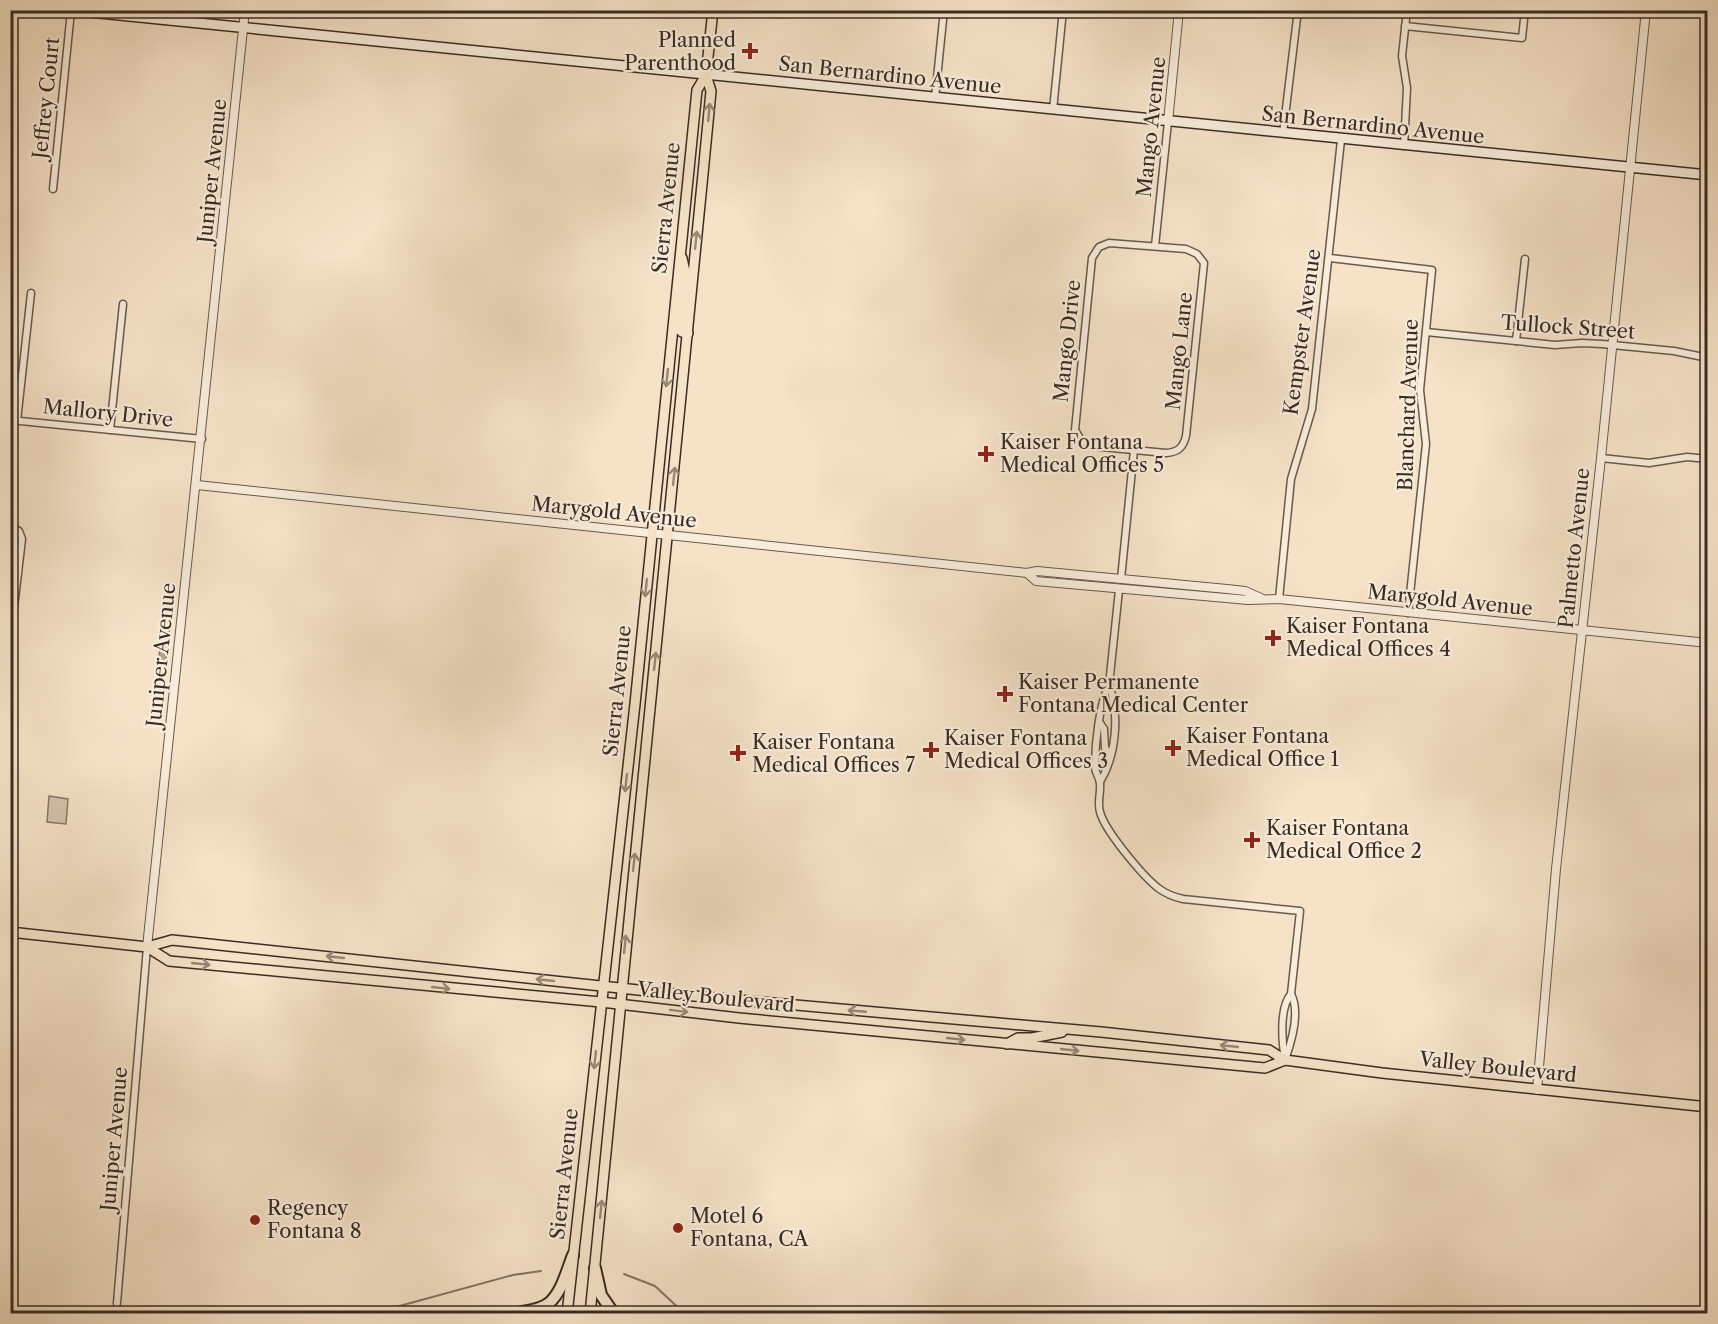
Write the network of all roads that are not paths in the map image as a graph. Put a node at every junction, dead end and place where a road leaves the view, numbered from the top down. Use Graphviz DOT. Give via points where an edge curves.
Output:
graph roads {
  1 [pos="245,10"];
  2 [pos="712,10"];
  3 [pos="944,10"];
  4 [pos="1063,10"];
  5 [pos="1179,10"];
  6 [pos="1298,10"];
  7 [pos="1407,10"];
  8 [pos="1525,10"];
  9 [pos="1646,10"];
  10 [pos="70,11"];
  11 [pos="129,13"];
  12 [pos="1405,26"];
  13 [pos="244,28"];
  14 [pos="706,75"];
  15 [pos="935,98"];
  16 [pos="1053,110"];
  17 [pos="1168,122"];
  18 [pos="1283,134"];
  19 [pos="1341,140"];
  20 [pos="1404,146"];
  21 [pos="1630,167"];
  22 [pos="1707,175"];
  23 [pos="53,189"];
  24 [pos="1155,246"];
  25 [pos="680,250"];
  26 [pos="1330,258"];
  27 [pos="1525,259"];
  28 [pos="31,293"];
  29 [pos="123,303"];
  30 [pos="1425,332"];
  31 [pos="688,333"];
  32 [pos="1516,341"];
  33 [pos="1612,345"];
  34 [pos="1707,358"];
  35 [pos="14,420"];
  36 [pos="110,430"];
  37 [pos="202,439"];
  38 [pos="1134,450"];
  39 [pos="1601,458"];
  40 [pos="1707,459"];
  41 [pos="197,485"];
  42 [pos="11,526"];
  43 [pos="652,532"];
  44 [pos="668,534"];
  45 [pos="1027,573"];
  46 [pos="1121,579"];
  47 [pos="1227,589"];
  48 [pos="1119,590"];
  49 [pos="1261,598"];
  50 [pos="1279,599"];
  51 [pos="1408,613"];
  52 [pos="1582,629"];
  53 [pos="10,642"];
  54 [pos="1707,643"];
  55 [pos="1109,685"];
  56 [pos="1100,723"];
  57 [pos="1111,754"];
  58 [pos="1100,782"];
  59 [pos="10,932"];
  60 [pos="147,947"];
  61 [pos="603,986"];
  62 [pos="621,988"];
  63 [pos="1291,994"];
  64 [pos="601,1002"];
  65 [pos="621,1005"];
  66 [pos="1070,1030"];
  67 [pos="1007,1044"];
  68 [pos="1285,1060"];
  69 [pos="1537,1090"];
  70 [pos="1707,1107"];
  71 [pos="573,1255"];
  72 [pos="595,1268"];
  73 [pos="117,1303"];
  74 [pos="511,1314"];
  75 [pos="567,1314"];
  76 [pos="590,1314"];
  77 [pos="614,1314"];
  1 -- 13 [label="street, Juniper Avenue"];
  2 -- 14 [label="main road, Sierra Avenue"];
  3 -- 15 [label="street"];
  4 -- 16 [label="street"];
  5 -- 17 [label="street, Mango Avenue"];
  6 -- 18 [label="street"];
  7 -- 12 [label="street"];
  8 -- 12 [label="street" via="1522,38"];
  9 -- 21 [label="street, Palmetto Avenue"];
  10 -- 11 [label="main road, San Bernardino Avenue"];
  10 -- 23 [label="street, Jeffrey Court"];
  11 -- 13 [label="main road, San Bernardino Avenue"];
  12 -- 20 [label="street" via="1402,57 1408,105"];
  13 -- 14 [label="main road, San Bernardino Avenue"];
  13 -- 37 [label="street, Juniper Avenue"];
  14 -- 15 [label="main road, San Bernardino Avenue"];
  14 -- 25 [label="main road, Sierra Avenue" via="697,90"];
  31 -- 14 [label="main road, Sierra Avenue, one-way" via="711,92"];
  15 -- 16 [label="main road, San Bernardino Avenue"];
  16 -- 17 [label="main road, San Bernardino Avenue"];
  17 -- 18 [label="main road, San Bernardino Avenue"];
  17 -- 24 [label="street, Mango Avenue"];
  18 -- 19 [label="main road, San Bernardino Avenue"];
  19 -- 20 [label="main road, San Bernardino Avenue"];
  19 -- 26 [label="street, Kempster Avenue"];
  20 -- 21 [label="main road, San Bernardino Avenue"];
  21 -- 22 [label="main road, San Bernardino Avenue"];
  21 -- 33 [label="street, Palmetto Avenue"];
  24 -- 38 [label="street, Mango Lane" via="1190,250 1200,256 1204,267 1185,441 1173,453"];
  24 -- 38 [label="street, Mango Drive" via="1109,243 1094,254 1078,384 1075,430 1081,440 1091,446"];
  25 -- 31 [label="main road" via="685,272 680,330"];
  25 -- 43 [label="main road, Sierra Avenue, one-way"];
  26 -- 30 [label="street, Blanchard Avenue" via="1431,270"];
  26 -- 50 [label="street, Kempster Avenue" via="1312,409 1291,479"];
  27 -- 32 [label="street"];
  28 -- 35 [label="street"];
  29 -- 36 [label="street"];
  30 -- 32 [label="street, Tullock Street"];
  30 -- 51 [label="street, Blanchard Avenue" via="1420,396 1426,444"];
  44 -- 31 [label="main road, Sierra Avenue, one-way"];
  32 -- 33 [label="street, Tullock Street"];
  33 -- 34 [label="street, Tullock Street"];
  33 -- 39 [label="street, Palmetto Avenue"];
  35 -- 36 [label="street, Mallory Drive"];
  36 -- 37 [label="street, Mallory Drive"];
  37 -- 41 [label="street, Juniper Avenue"];
  38 -- 46 [label="street"];
  39 -- 40 [label="street" via="1649,463 1687,457"];
  39 -- 52 [label="street, Palmetto Avenue"];
  41 -- 43 [label="street, Marygold Avenue"];
  41 -- 60 [label="street, Juniper Avenue"];
  42 -- 53 [label="street" via="22,539"];
  43 -- 44 [label="street, Marygold Avenue"];
  43 -- 61 [label="main road, Sierra Avenue, one-way"];
  44 -- 45 [label="street, Marygold Avenue"];
  62 -- 44 [label="main road, Sierra Avenue, one-way"];
  45 -- 46 [label="street, Marygold Avenue"];
  45 -- 48 [label="street" via="1095,581"];
  46 -- 47 [label="street, Marygold Avenue"];
  47 -- 48 [label="street" via="1210,593 1140,585"];
  47 -- 49 [label="street, Marygold Avenue"];
  48 -- 49 [label="street, Marygold Avenue"];
  48 -- 55 [label="street"];
  49 -- 50 [label="street, Marygold Avenue"];
  50 -- 51 [label="street, Marygold Avenue"];
  51 -- 52 [label="street, Marygold Avenue"];
  52 -- 54 [label="street, Marygold Avenue"];
  52 -- 69 [label="street, Palmetto Avenue"];
  55 -- 56 [label="street"];
  55 -- 57 [label="street" via="1115,716"];
  56 -- 57 [label="street" via="1105,748"];
  56 -- 58 [label="street" via="1095,769"];
  57 -- 58 [label="street"];
  58 -- 63 [label="street" via="1099,806 1104,822 1132,860 1167,894 1300,911"];
  59 -- 60 [label="main road, Valley Boulevard"];
  61 -- 60 [label="main road, Valley Boulevard, one-way" via="172,940"];
  60 -- 64 [label="main road, Valley Boulevard, one-way" via="169,961"];
  60 -- 73 [label="street, Juniper Avenue"];
  61 -- 62 [label="main road, Valley Boulevard"];
  61 -- 64 [label="main road, Sierra Avenue"];
  62 -- 65 [label="main road, Sierra Avenue"];
  66 -- 62 [label="main road, Valley Boulevard, one-way"];
  63 -- 68 [label="street" via="1295,1002 1292,1041"];
  63 -- 68 [label="street" via="1286,1000 1281,1040"];
  64 -- 65 [label="main road, Valley Boulevard"];
  64 -- 71 [label="main road, Sierra Avenue, one-way"];
  65 -- 67 [label="main road, Valley Boulevard, one-way"];
  72 -- 65 [label="main road, Sierra Avenue, one-way"];
  66 -- 67 [label="main road" via="1018,1038"];
  68 -- 66 [label="main road, Valley Boulevard, one-way" via="1269,1050"];
  67 -- 68 [label="main road, Valley Boulevard, one-way" via="1265,1068"];
  68 -- 69 [label="main road, Valley Boulevard"];
  69 -- 70 [label="main road, Valley Boulevard"];
  71 -- 74 [label="highway" via="548,1304"];
  71 -- 75 [label="main road, Sierra Avenue"];
  72 -- 76 [label="main road, Sierra Avenue"];
  72 -- 77 [label="highway" via="601,1295"];
}
